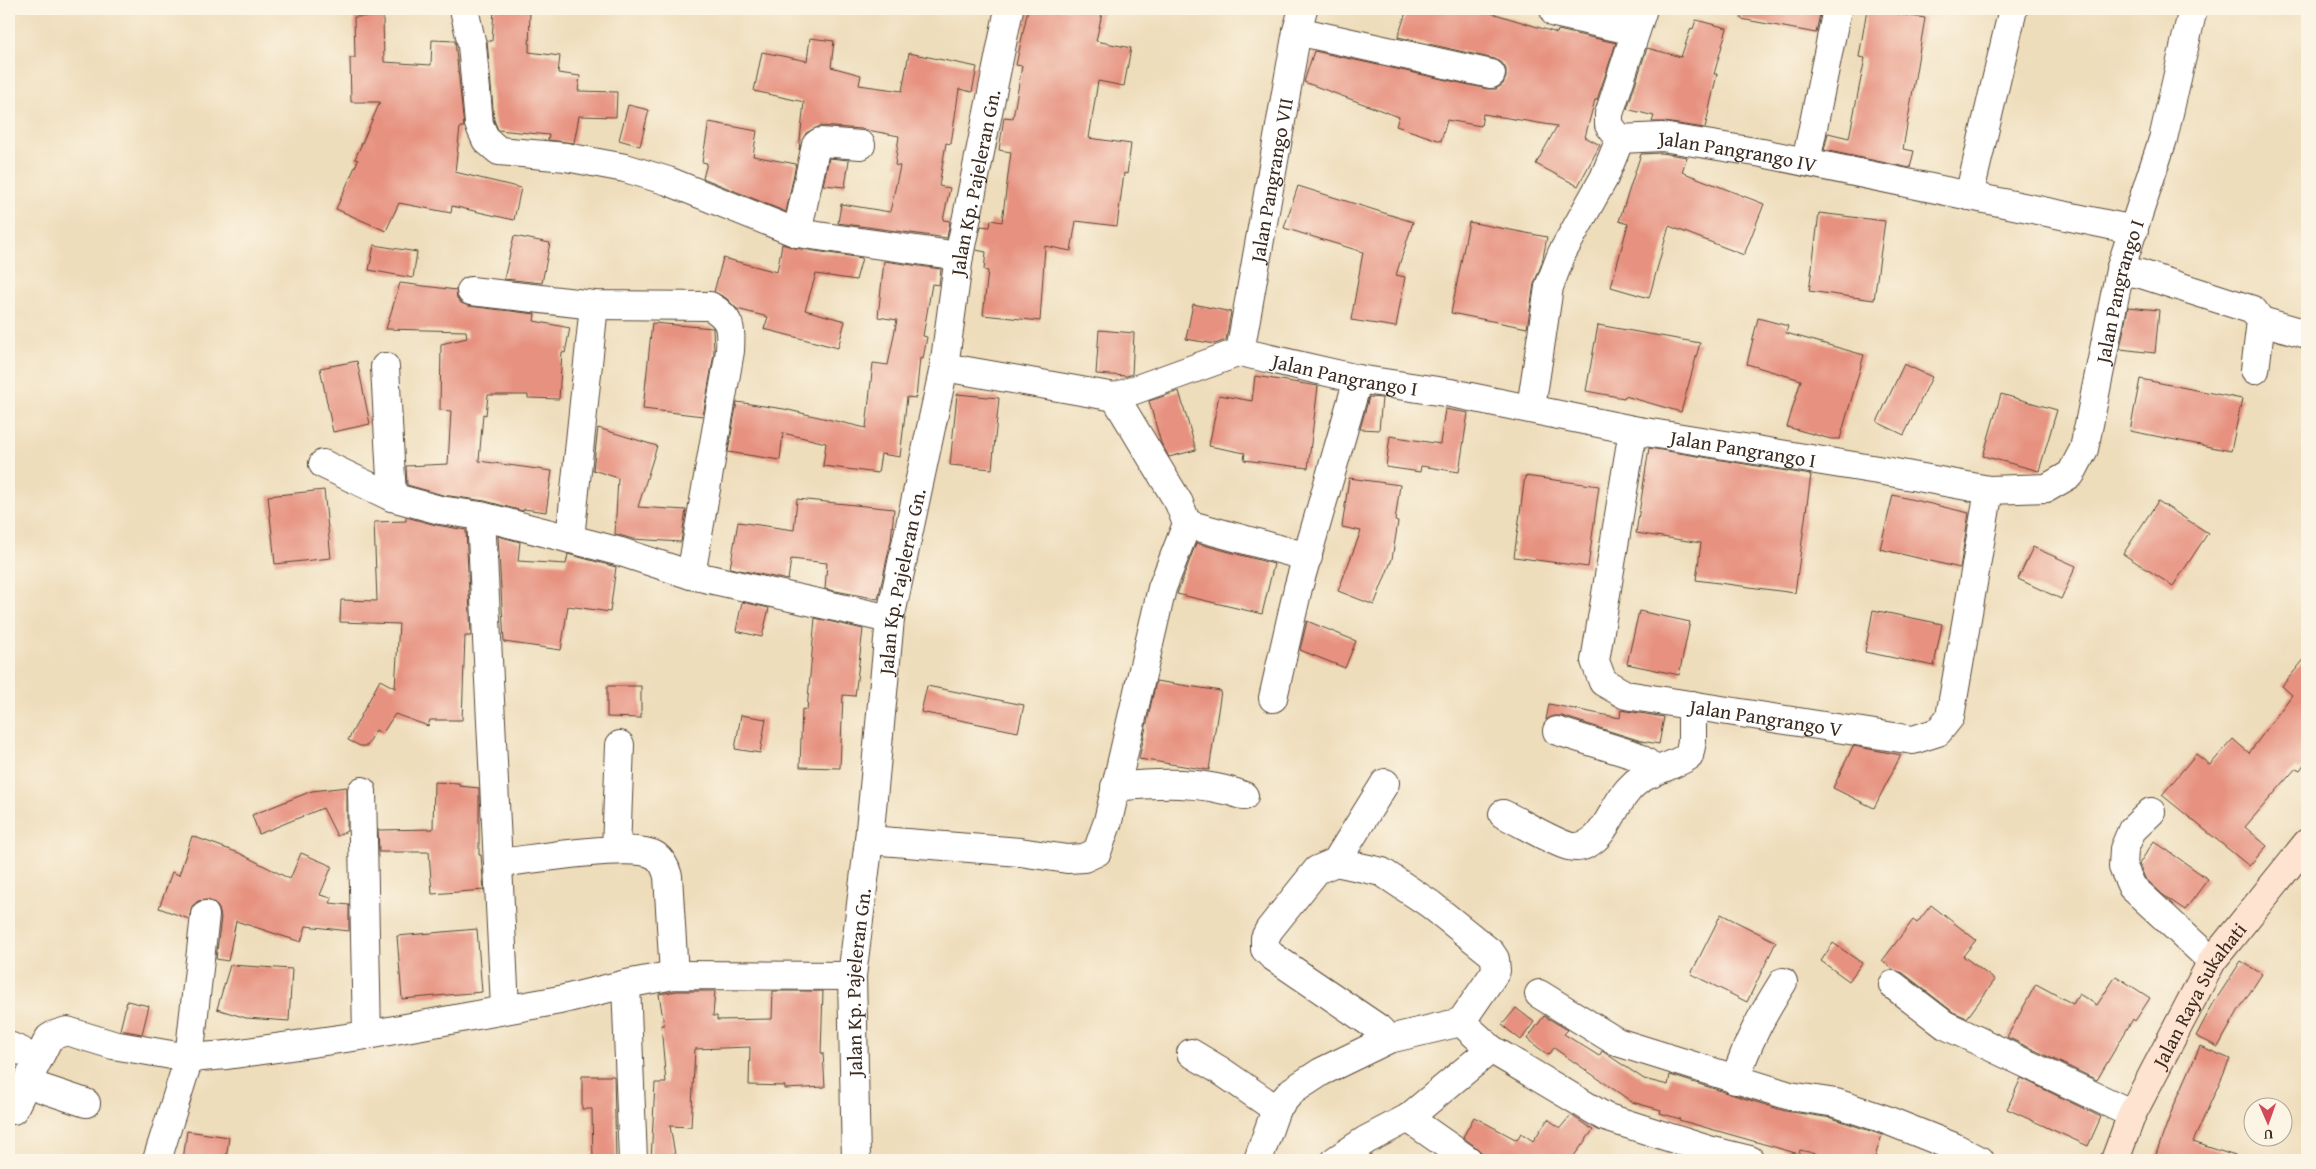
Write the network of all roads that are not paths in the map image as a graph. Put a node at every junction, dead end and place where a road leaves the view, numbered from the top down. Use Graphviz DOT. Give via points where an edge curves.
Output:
graph roads {
  1 [pos="464,9"];
  2 [pos="1009,9"];
  3 [pos="1837,9"];
  4 [pos="2012,9"];
  5 [pos="2193,9"];
  6 [pos="1555,14"];
  7 [pos="1300,20"];
  8 [pos="1639,20"];
  9 [pos="1491,74"];
  10 [pos="1620,139"];
  11 [pos="861,145"];
  12 [pos="1806,162"];
  13 [pos="1969,196"];
  14 [pos="2134,230"];
  15 [pos="797,233"];
  16 [pos="960,256"];
  17 [pos="2120,270"];
  18 [pos="471,291"];
  19 [pos="594,305"];
  20 [pos="2261,321"];
  21 [pos="2307,334"];
  22 [pos="1240,352"];
  23 [pos="385,367"];
  24 [pos="944,367"];
  25 [pos="2256,370"];
  26 [pos="1358,378"];
  27 [pos="1115,397"];
  28 [pos="1531,408"];
  29 [pos="1633,430"];
  30 [pos="324,464"];
  31 [pos="1989,490"];
  32 [pos="392,497"];
  33 [pos="481,516"];
  34 [pos="1187,524"];
  35 [pos="570,539"];
  36 [pos="1308,557"];
  37 [pos="691,575"];
  38 [pos="890,619"];
  39 [pos="1273,698"];
  40 [pos="1692,705"];
  41 [pos="1557,731"];
  42 [pos="620,745"];
  43 [pos="1651,774"];
  44 [pos="1385,783"];
  45 [pos="1114,787"];
  46 [pos="362,791"];
  47 [pos="1244,796"];
  48 [pos="2151,812"];
  49 [pos="1503,814"];
  50 [pos="869,840"];
  51 [pos="2307,844"];
  52 [pos="616,850"];
  53 [pos="1336,862"];
  54 [pos="499,864"];
  55 [pos="205,915"];
  56 [pos="2212,961"];
  57 [pos="674,975"];
  58 [pos="852,976"];
  59 [pos="1783,982"];
  60 [pos="626,984"];
  61 [pos="1893,985"];
  62 [pos="1539,994"];
  63 [pos="506,1008"];
  64 [pos="1461,1022"];
  65 [pos="367,1035"];
  66 [pos="1389,1039"];
  67 [pos="1492,1049"];
  68 [pos="1191,1053"];
  69 [pos="190,1058"];
  70 [pos="1735,1080"];
  71 [pos="26,1083"];
  72 [pos="86,1103"];
  73 [pos="1276,1108"];
  74 [pos="13,1110"];
  75 [pos="2132,1114"];
  76 [pos="1408,1118"];
  77 [pos="157,1160"];
  78 [pos="633,1160"];
  79 [pos="856,1160"];
  80 [pos="1258,1160"];
  81 [pos="1336,1160"];
  82 [pos="1468,1160"];
  83 [pos="1750,1160"];
  84 [pos="1979,1160"];
  85 [pos="2115,1160"];
  1 -- 15 [label="street" via="472,45 479,124 486,140 499,151 566,157 625,168 668,181"];
  2 -- 16 [label="street, Jalan Kp. Pajeleran Gn."];
  3 -- 12 [label="street"];
  4 -- 13 [label="street"];
  5 -- 14 [label="street, Jalan Pangrango I" via="2163,139"];
  6 -- 8 [label="street"];
  7 -- 9 [label="street"];
  7 -- 22 [label="street, Jalan Pangrango VII"];
  8 -- 10 [label="street" via="1609,114 1609,125"];
  10 -- 12 [label="street, Jalan Pangrango IV" via="1662,137"];
  10 -- 28 [label="street" via="1604,178 1562,253 1549,287"];
  11 -- 15 [label="street" via="820,142 816,145"];
  12 -- 13 [label="street, Jalan Pangrango IV"];
  13 -- 14 [label="street, Jalan Pangrango IV"];
  14 -- 17 [label="street, Jalan Pangrango I"];
  15 -- 16 [label="street"];
  16 -- 24 [label="street, Jalan Kp. Pajeleran Gn."];
  17 -- 20 [label="street" via="2253,310"];
  17 -- 31 [label="street, Jalan Pangrango I" via="2084,449 2071,474 2047,488"];
  18 -- 19 [label="street"];
  19 -- 35 [label="street"];
  19 -- 37 [label="street" via="710,306 728,320 730,351"];
  20 -- 21 [label="street"];
  20 -- 25 [label="street"];
  22 -- 26 [label="street, Jalan Pangrango I"];
  22 -- 27 [label="street"];
  23 -- 32 [label="street"];
  24 -- 27 [label="street"];
  24 -- 38 [label="street, Jalan Kp. Pajeleran Gn."];
  26 -- 28 [label="street, Jalan Pangrango I"];
  26 -- 36 [label="street"];
  27 -- 34 [label="street" via="1179,503"];
  28 -- 29 [label="street, Jalan Pangrango I"];
  29 -- 31 [label="street, Jalan Pangrango I"];
  29 -- 40 [label="street, Jalan Pangrango V" via="1595,661 1603,682 1626,695"];
  30 -- 32 [label="street"];
  31 -- 40 [label="street, Jalan Pangrango V" via="1950,717 1938,732 1913,740"];
  32 -- 33 [label="street" via="440,510"];
  33 -- 35 [label="street"];
  33 -- 54 [label="street"];
  34 -- 36 [label="street"];
  34 -- 45 [label="street" via="1162,588"];
  35 -- 37 [label="street"];
  36 -- 39 [label="street"];
  37 -- 38 [label="street"];
  38 -- 50 [label="street, Jalan Kp. Pajeleran Gn."];
  40 -- 43 [label="street" via="1692,741 1688,756"];
  41 -- 43 [label="street" via="1634,755 1646,763"];
  42 -- 52 [label="street"];
  43 -- 49 [label="street" via="1634,783 1601,832 1582,846 1569,846"];
  44 -- 53 [label="street"];
  45 -- 47 [label="street" via="1145,784 1207,787"];
  45 -- 50 [label="street" via="1108,821 1097,852 1084,858"];
  46 -- 65 [label="street"];
  48 -- 56 [label="street" via="2132,830 2124,849 2124,867 2132,887"];
  50 -- 58 [label="street, Jalan Kp. Pajeleran Gn."];
  51 -- 56 [label="main road, Jalan Raya Sukahati"];
  52 -- 54 [label="street"];
  52 -- 57 [label="street" via="656,856 664,865 668,876"];
  53 -- 64 [label="street" via="1382,872 1445,915 1491,953 1496,970"];
  53 -- 66 [label="street" via="1317,870 1302,886 1269,930 1265,949"];
  54 -- 63 [label="street"];
  55 -- 69 [label="street"];
  56 -- 75 [label="main road, Jalan Raya Sukahati"];
  57 -- 58 [label="street"];
  57 -- 60 [label="street"];
  58 -- 79 [label="street, Jalan Kp. Pajeleran Gn."];
  59 -- 70 [label="street" via="1759,1019"];
  60 -- 63 [label="street" via="560,1000"];
  60 -- 78 [label="street"];
  61 -- 75 [label="street" via="1945,1025"];
  62 -- 70 [label="street" via="1617,1042"];
  63 -- 65 [label="street"];
  64 -- 66 [label="street"];
  64 -- 67 [label="street"];
  65 -- 69 [label="street"];
  66 -- 73 [label="street" via="1321,1072 1292,1091"];
  67 -- 76 [label="street"];
  67 -- 83 [label="street" via="1605,1117"];
  68 -- 73 [label="street"];
  69 -- 71 [label="street" via="60,1032 48,1038"];
  69 -- 77 [label="street"];
  70 -- 84 [label="street" via="1884,1119"];
  71 -- 72 [label="street"];
  71 -- 74 [label="street"];
  73 -- 80 [label="street"];
  75 -- 85 [label="main road, Jalan Raya Sukahati"];
  76 -- 81 [label="street"];
  76 -- 82 [label="street"];
}
